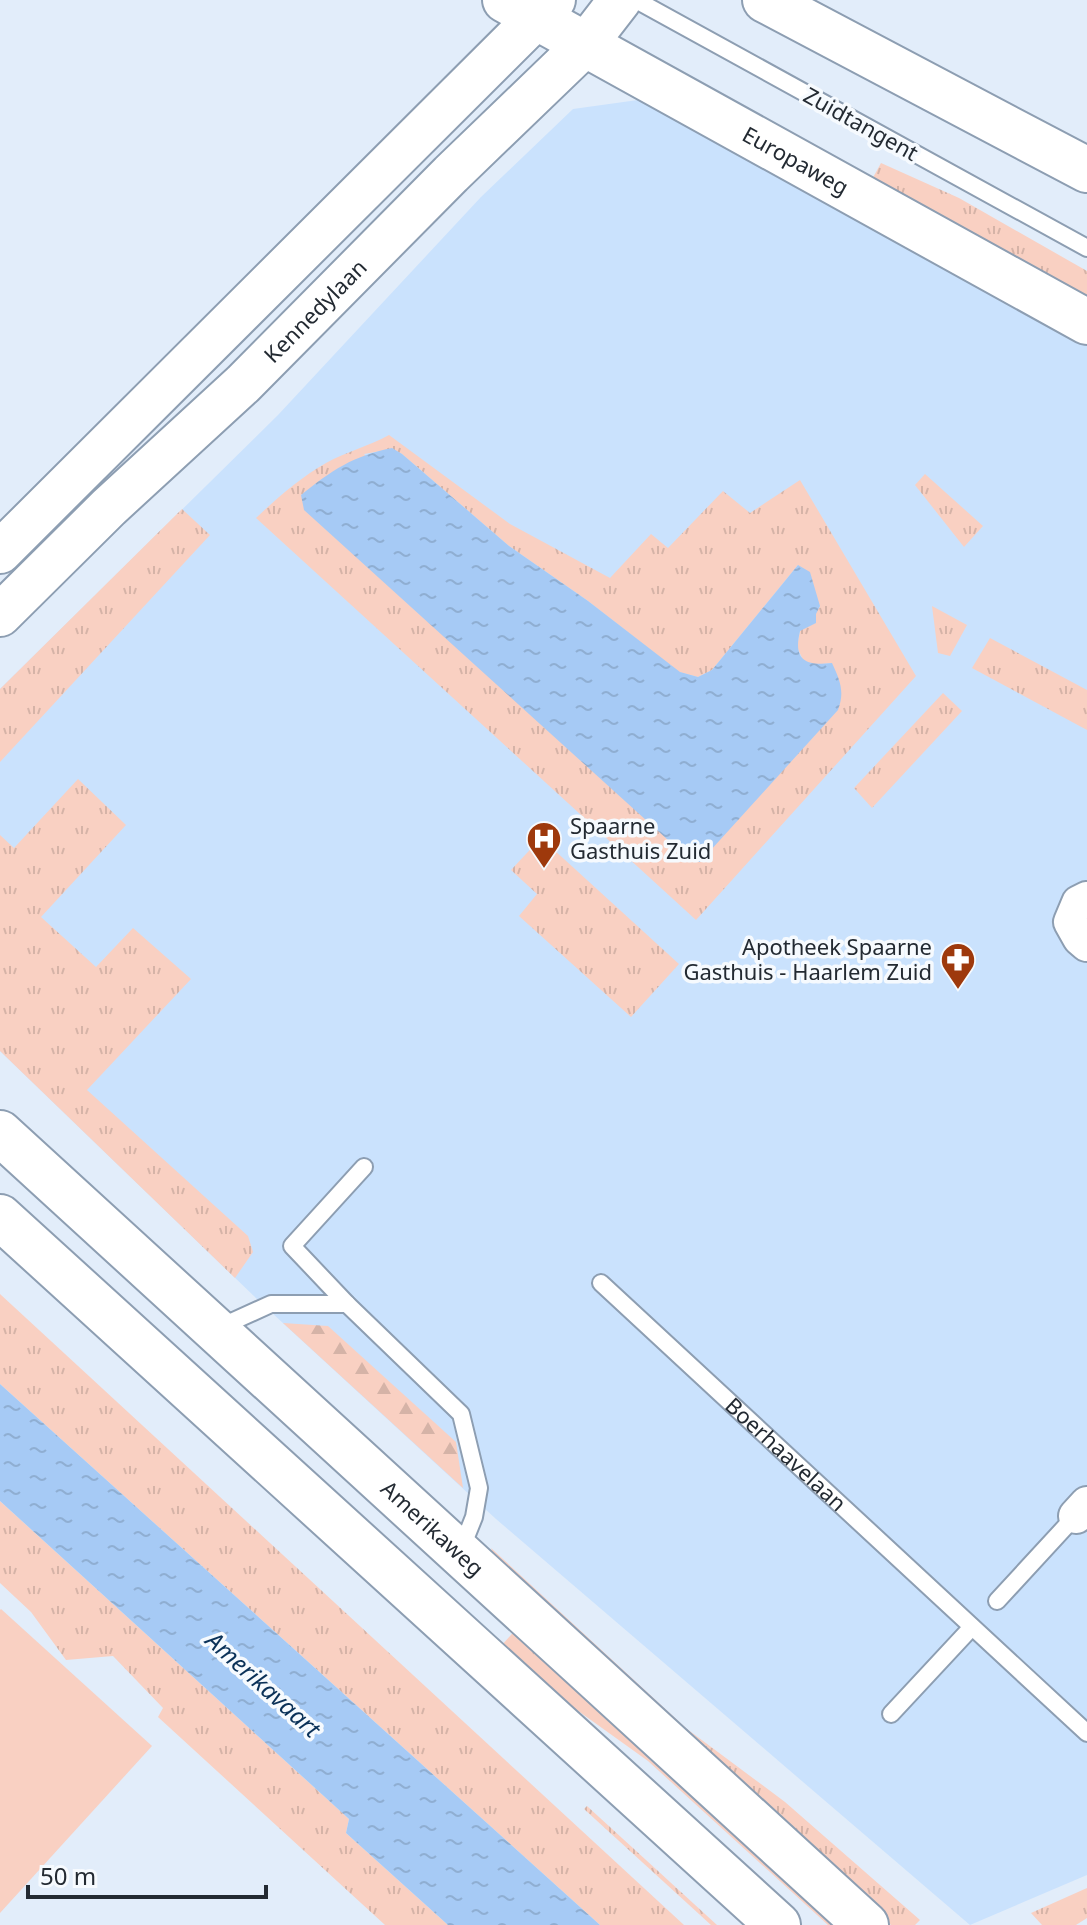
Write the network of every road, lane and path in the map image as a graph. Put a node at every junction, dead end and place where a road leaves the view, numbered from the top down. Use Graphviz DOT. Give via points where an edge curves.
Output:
graph roads {
  1 [pos="620,0"];
  2 [pos="636,0"];
  3 [pos="765,0"];
  4 [pos="532,6"];
  5 [pos="586,44"];
  6 [pos="1087,170"];
  7 [pos="1087,248"];
  8 [pos="1087,322"];
  9 [pos="0,552"];
  10 [pos="0,615"];
  11 [pos="1087,899"];
  12 [pos="1087,944"];
  13 [pos="0,1133"];
  14 [pos="364,1167"];
  15 [pos="0,1217"];
  16 [pos="601,1283"];
  17 [pos="347,1304"];
  18 [pos="214,1330"];
  19 [pos="1077,1515"];
  20 [pos="459,1553"];
  21 [pos="997,1601"];
  22 [pos="972,1627"];
  23 [pos="891,1714"];
  24 [pos="1087,1733"];
  25 [pos="778,1925"];
  26 [pos="866,1925"];
  1 -- 5 [label="street, Kennedylaan"];
  2 -- 7 [label="lane, Zuidtangent"];
  3 -- 6 [label="main road"];
  4 -- 5 [label="main road, Europaweg"];
  4 -- 9 [label="street"];
  5 -- 8 [label="main road, Europaweg"];
  5 -- 10 [label="street, Kennedylaan" via="243,384"];
  11 -- 12 [label="street" via="1079,903 1071,922"];
  13 -- 18 [label="main road, Amerikaweg"];
  14 -- 17 [label="lane" via="292,1246"];
  15 -- 25 [label="main road"];
  16 -- 22 [label="lane, Boerhaavelaan"];
  17 -- 18 [label="lane" via="271,1304"];
  17 -- 20 [label="lane" via="461,1414 479,1488"];
  18 -- 20 [label="main road, Amerikaweg"];
  19 -- 21 [label="lane"];
  20 -- 26 [label="main road, Amerikaweg"];
  22 -- 23 [label="lane"];
  22 -- 24 [label="lane, Boerhaavelaan"];
}
